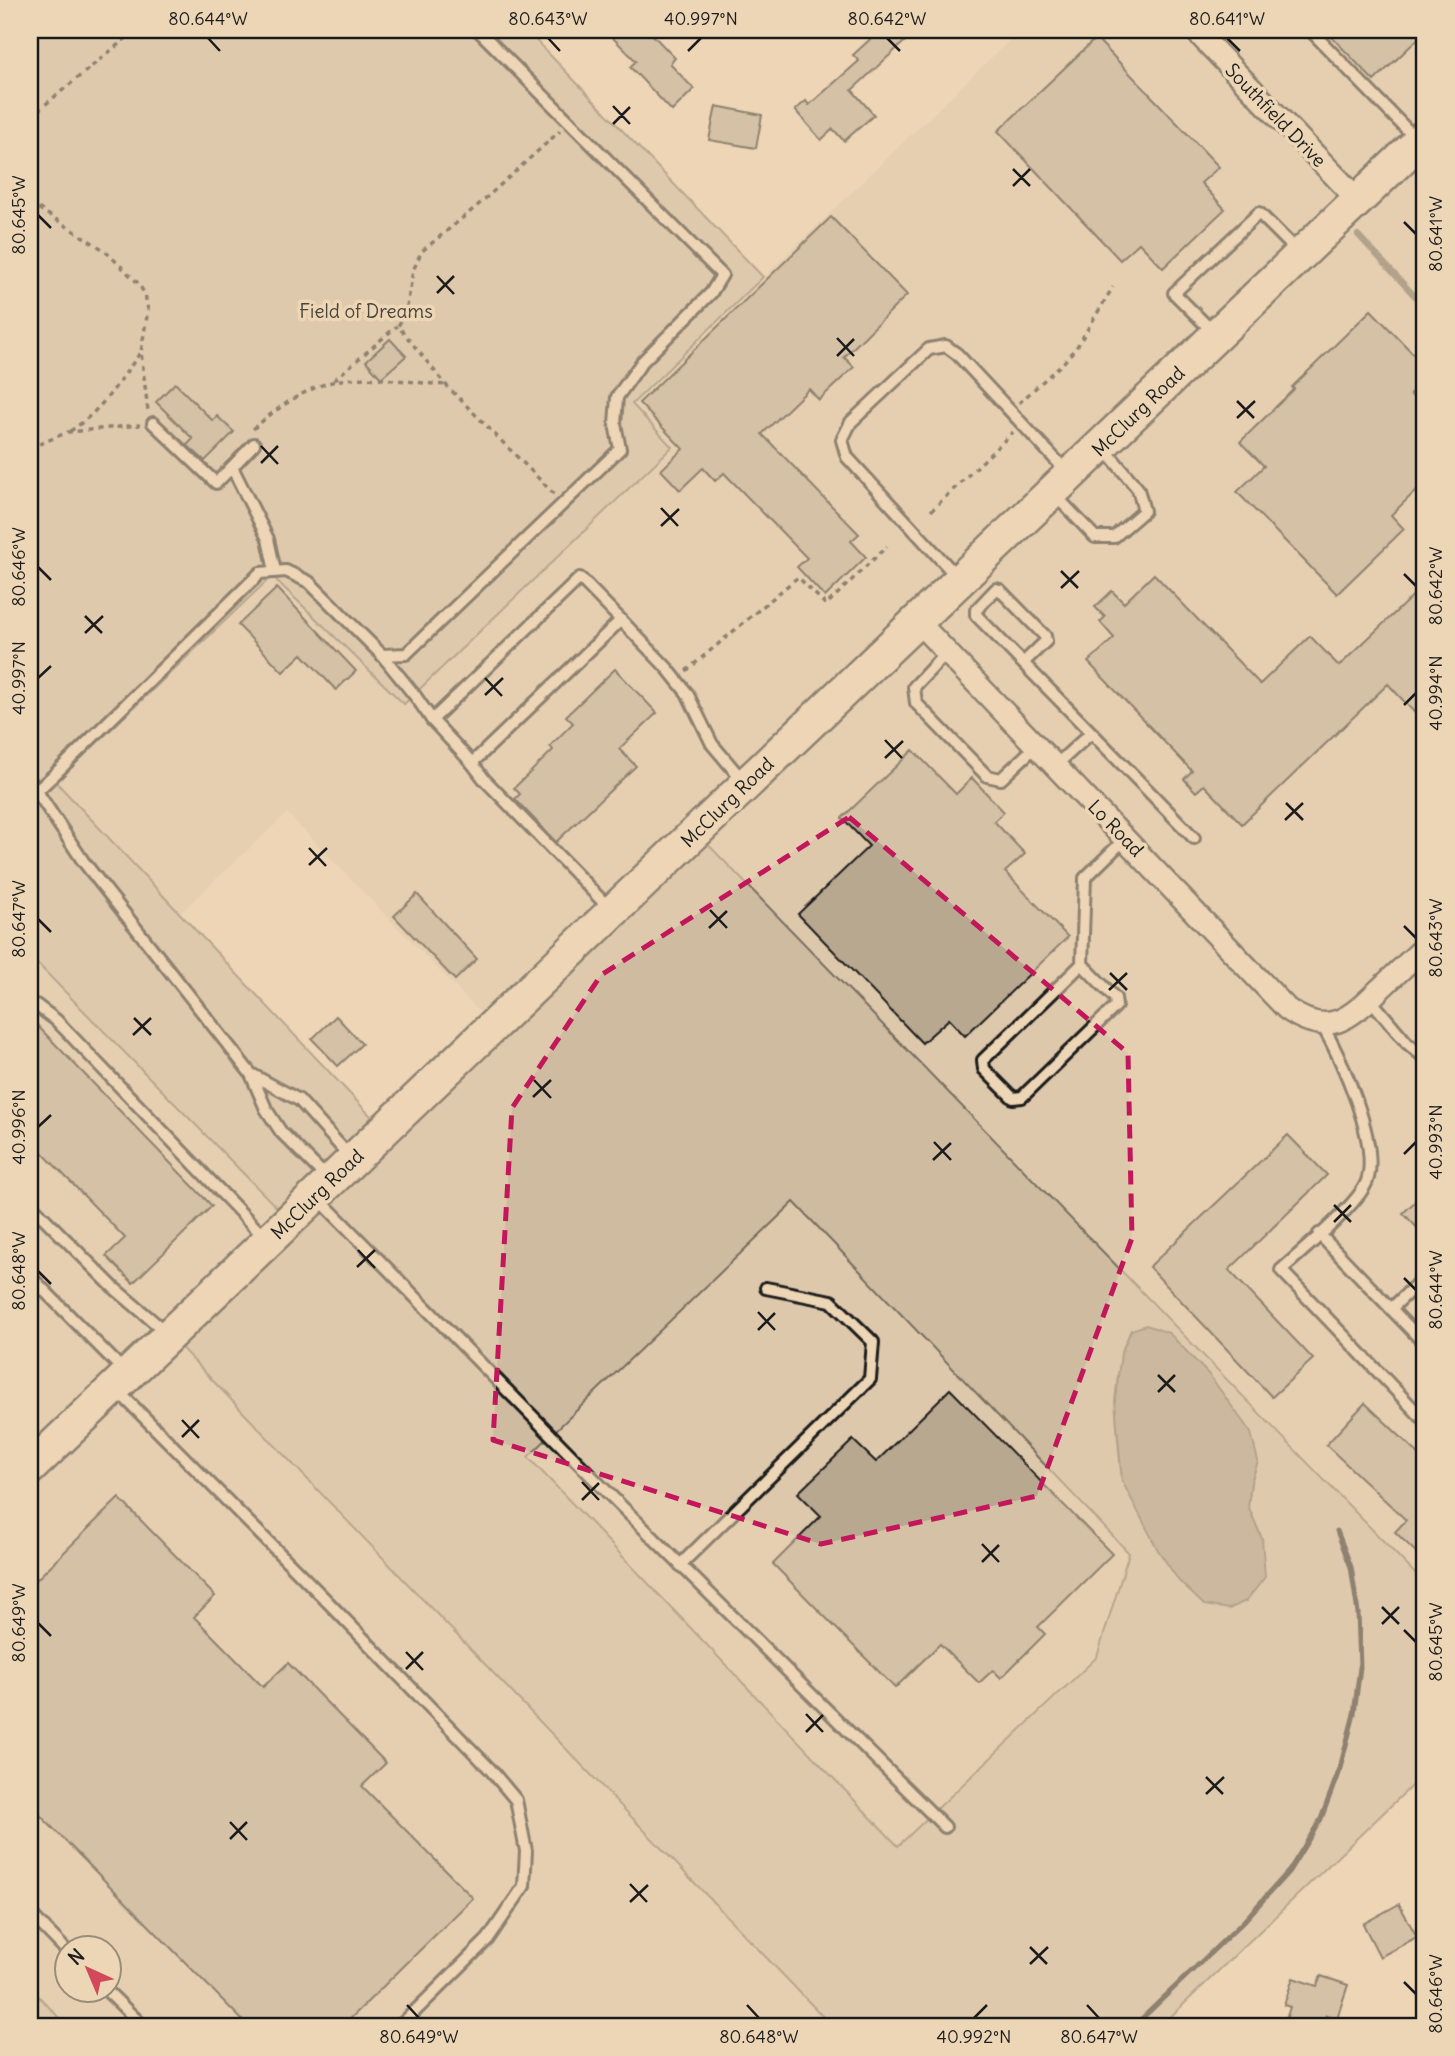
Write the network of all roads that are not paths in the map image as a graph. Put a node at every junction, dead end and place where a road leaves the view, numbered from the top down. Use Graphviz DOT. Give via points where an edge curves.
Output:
graph roads {
  1 [pos="478,30"];
  2 [pos="1195,30"];
  3 [pos="1310,30"];
  4 [pos="1422,139"];
  5 [pos="1358,200"];
  6 [pos="1301,255"];
  7 [pos="1216,335"];
  8 [pos="153,423"];
  9 [pos="254,444"];
  10 [pos="1101,446"];
  11 [pos="232,467"];
  12 [pos="1062,484"];
  13 [pos="275,571"];
  14 [pos="961,581"];
  15 [pos="621,620"];
  16 [pos="918,622"];
  17 [pos="947,652"];
  18 [pos="382,655"];
  19 [pos="1023,663"];
  20 [pos="432,720"];
  21 [pos="1091,733"];
  22 [pos="1037,745"];
  23 [pos="472,763"];
  24 [pos="1056,765"];
  25 [pos="30,781"];
  26 [pos="746,784"];
  27 [pos="34,794"];
  28 [pos="1126,838"];
  29 [pos="1194,838"];
  30 [pos="612,912"];
  31 [pos="1425,947"];
  32 [pos="1083,964"];
  33 [pos="1370,999"];
  34 [pos="30,1005"];
  35 [pos="1321,1023"];
  36 [pos="1425,1058"];
  37 [pos="251,1074"];
  38 [pos="353,1160"];
  39 [pos="323,1188"];
  40 [pos="30,1204"];
  41 [pos="1319,1234"];
  42 [pos="268,1241"];
  43 [pos="30,1276"];
  44 [pos="1425,1276"];
  45 [pos="766,1288"];
  46 [pos="1391,1308"];
  47 [pos="169,1335"];
  48 [pos="1425,1344"];
  49 [pos="121,1381"];
  50 [pos="1425,1421"];
  51 [pos="30,1468"];
  52 [pos="680,1565"];
  53 [pos="944,1827"];
  54 [pos="30,1913"];
  55 [pos="52,1936"];
  56 [pos="120,2004"];
  57 [pos="143,2026"];
  58 [pos="400,2026"];
  1 -- 18 [label="lane" via="722,275 711,293 642,362 617,397 615,424 620,449 407,654"];
  2 -- 5 [label="street, Southfield Drive"];
  3 -- 4 [label="lane"];
  4 -- 5 [label="street, McClurg Road"];
  5 -- 6 [label="street, McClurg Road"];
  6 -- 7 [label="street, McClurg Road"];
  6 -- 7 [label="lane" via="1259,213 1174,293"];
  7 -- 10 [label="street, McClurg Road"];
  8 -- 11 [label="lane" via="216,483"];
  9 -- 11 [label="lane"];
  10 -- 12 [label="street, McClurg Road"];
  10 -- 12 [label="lane" via="1138,489 1144,511 1114,537 1095,537"];
  11 -- 13 [label="lane" via="268,539"];
  12 -- 14 [label="street, McClurg Road"];
  12 -- 14 [label="lane" via="946,346 929,349 850,422 842,440 847,457"];
  13 -- 18 [label="lane" via="286,570 309,582"];
  13 -- 27 [label="lane" via="260,573"];
  14 -- 16 [label="street, McClurg Road"];
  15 -- 20 [label="lane" via="580,578"];
  15 -- 23 [label="lane"];
  15 -- 26 [label="lane" via="687,693 712,744"];
  16 -- 17 [label="street, Lo Road"];
  16 -- 26 [label="street, McClurg Road"];
  17 -- 22 [label="street, Lo Road"];
  17 -- 22 [label="lane" via="914,687 916,703 987,776 1001,779"];
  18 -- 20 [label="lane"];
  19 -- 19 [label="lane" via="976,615 996,589 1045,636 1046,641"];
  19 -- 21 [label="lane"];
  20 -- 23 [label="lane"];
  21 -- 24 [label="lane"];
  21 -- 29 [label="lane"];
  22 -- 24 [label="street, Lo Road"];
  23 -- 30 [label="lane"];
  24 -- 28 [label="street, Lo Road"];
  25 -- 27 [label="lane"];
  26 -- 30 [label="street, McClurg Road"];
  27 -- 37 [label="lane"];
  28 -- 32 [label="lane" via="1085,878"];
  28 -- 35 [label="street, Lo Road" via="1287,1009 1302,1019"];
  30 -- 38 [label="street, McClurg Road"];
  31 -- 33 [label="street"];
  32 -- 32 [label="lane" via="983,1060 984,1069 1013,1098 1022,1097 1116,1006 1115,998"];
  33 -- 35 [label="street" via="1344,1019"];
  33 -- 36 [label="lane" via="1406,1044"];
  34 -- 42 [label="lane" via="56,1020"];
  35 -- 41 [label="lane" via="1336,1049 1365,1129 1370,1166 1367,1183 1353,1204"];
  37 -- 38 [label="lane" via="299,1100"];
  37 -- 39 [label="lane" via="266,1109"];
  38 -- 39 [label="street, McClurg Road"];
  39 -- 42 [label="street, McClurg Road"];
  39 -- 52 [label="lane"];
  40 -- 47 [label="lane"];
  41 -- 46 [label="lane"];
  41 -- 50 [label="lane" via="1281,1270"];
  42 -- 47 [label="street, McClurg Road"];
  43 -- 49 [label="lane"];
  44 -- 46 [label="lane"];
  45 -- 52 [label="lane" via="831,1301 873,1342 870,1379"];
  46 -- 48 [label="lane"];
  47 -- 49 [label="street, McClurg Road"];
  49 -- 51 [label="street, McClurg Road"];
  49 -- 58 [label="lane" via="516,1800 526,1851 524,1886 488,1939"];
  52 -- 53 [label="lane"];
  54 -- 55 [label="lane"];
  56 -- 57 [label="lane"];
}
